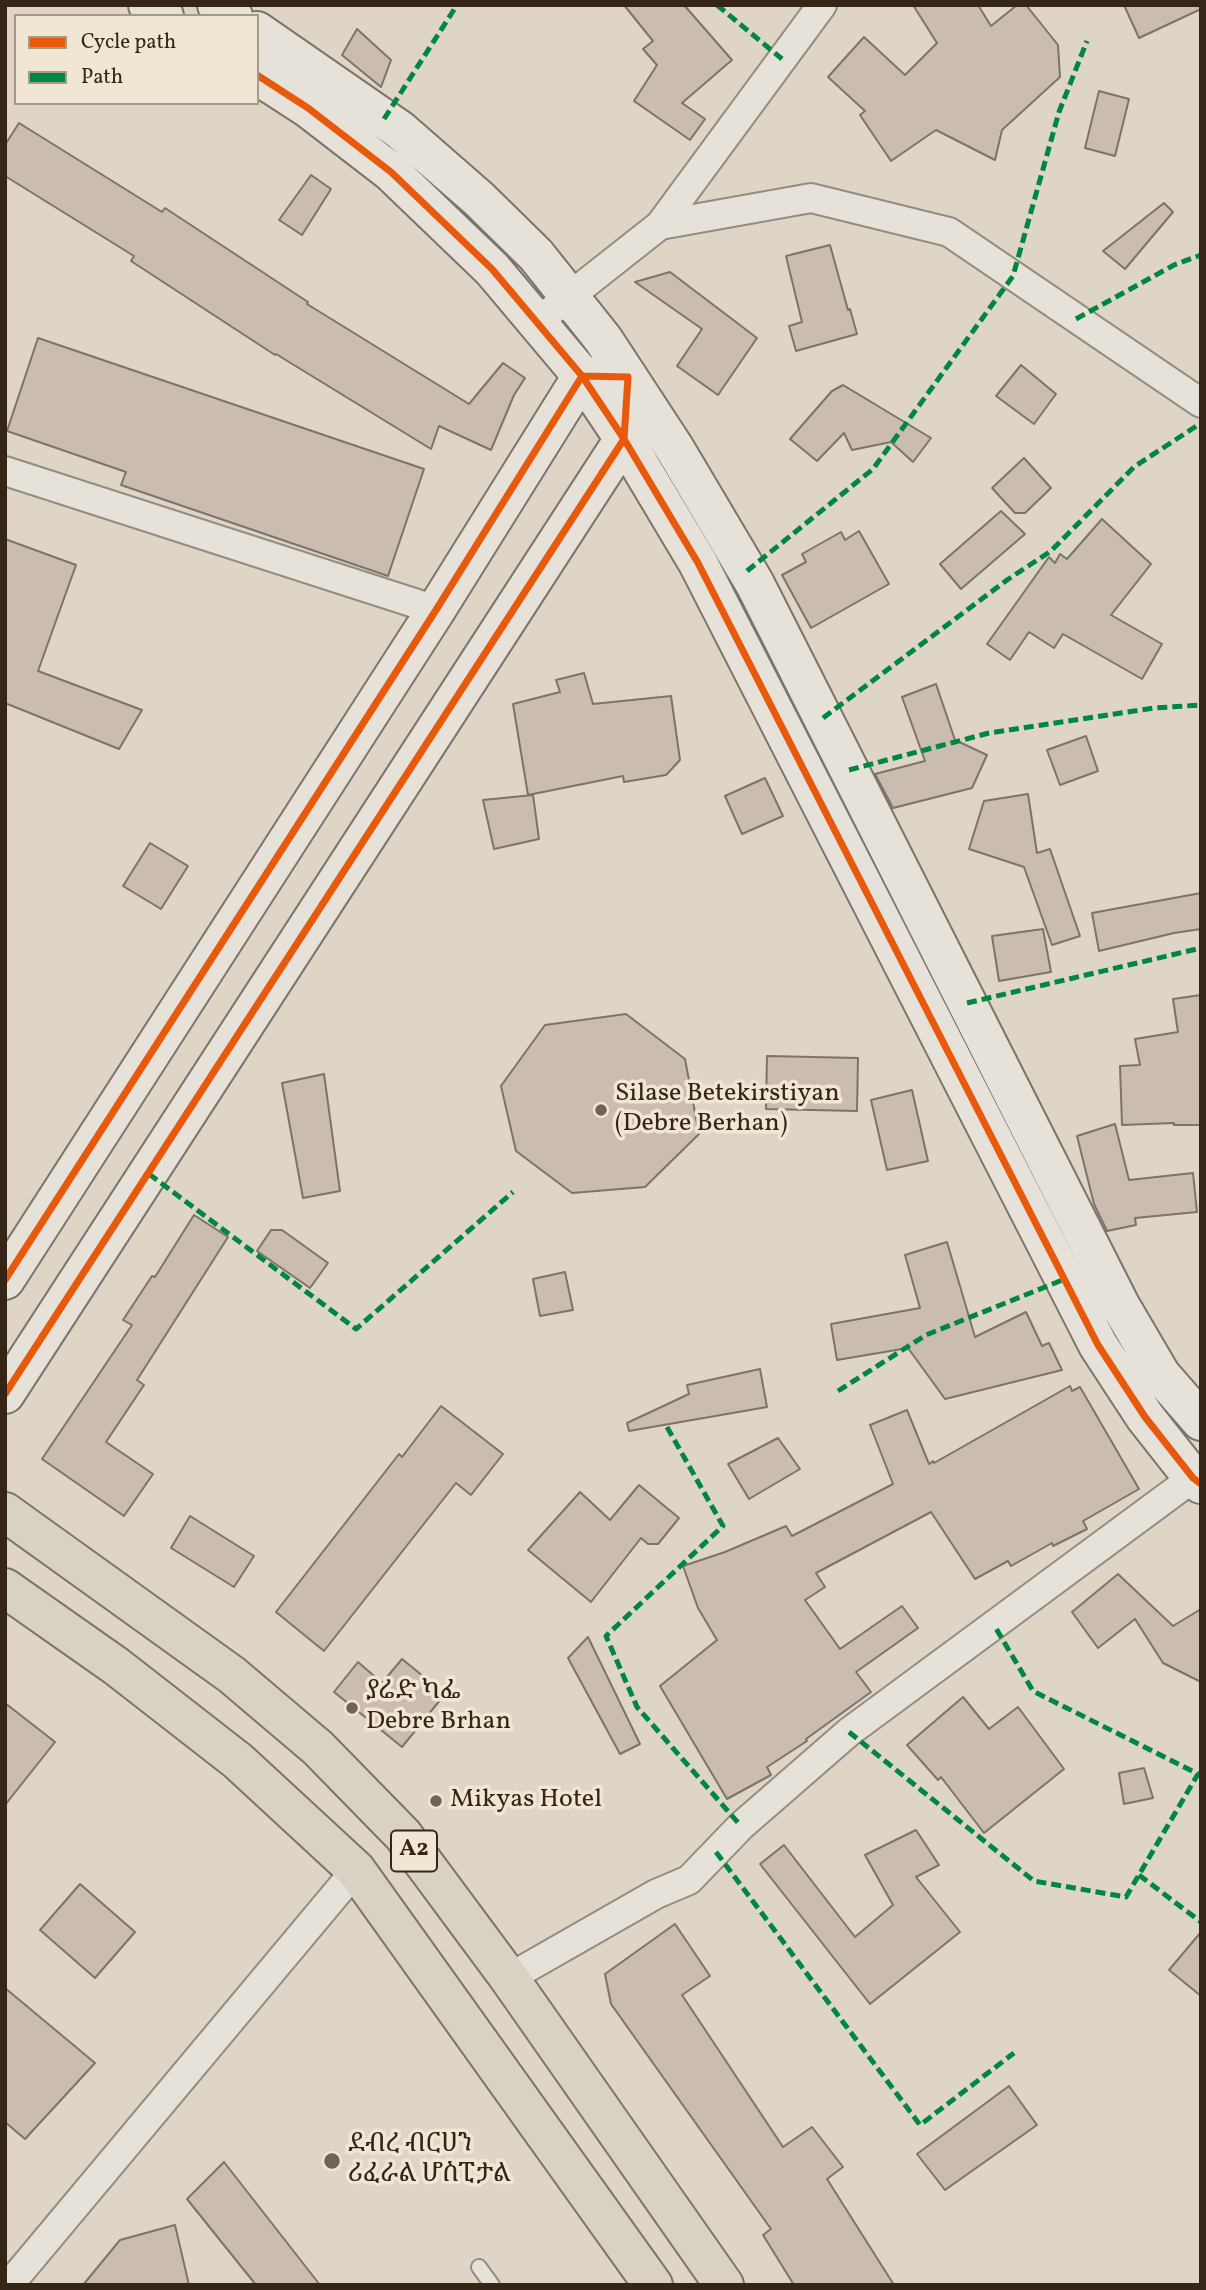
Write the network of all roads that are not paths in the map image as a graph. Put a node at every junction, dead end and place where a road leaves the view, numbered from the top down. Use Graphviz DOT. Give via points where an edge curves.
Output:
graph roads {
  1 [pos="822,5"];
  2 [pos="259,32"];
  3 [pos="259,76"];
  4 [pos="660,225"];
  5 [pos="568,296"];
  6 [pos="537,322"];
  7 [pos="582,376"];
  8 [pos="628,377"];
  9 [pos="1201,403"];
  10 [pos="624,439"];
  11 [pos="5,471"];
  12 [pos="436,610"];
  13 [pos="5,1280"];
  14 [pos="5,1394"];
  15 [pos="1201,1421"];
  16 [pos="1198,1478"];
  17 [pos="5,1512"];
  18 [pos="5,1588"];
  19 [pos="356,1870"];
  20 [pos="509,1978"];
  21 [pos="479,2267"];
  22 [pos="9,2285"];
  23 [pos="492,2285"];
  24 [pos="653,2285"];
  25 [pos="723,2285"];
  1 -- 4 [label="street"];
  2 -- 5 [label="street" via="400,130 536,255"];
  3 -- 6 [label="street" via="391,172 492,269"];
  4 -- 5 [label="street"];
  4 -- 9 [label="street" via="811,198 949,232"];
  5 -- 6 [label="street"];
  5 -- 8 [label="street"];
  6 -- 7 [label="street"];
  7 -- 8 [label="street"];
  7 -- 10 [label="street"];
  7 -- 12 [label="street"];
  8 -- 10 [label="street"];
  8 -- 15 [label="street" via="755,584 1120,1305 1161,1375"];
  10 -- 14 [label="street"];
  10 -- 16 [label="street" via="698,563 1098,1345 1145,1417"];
  11 -- 12 [label="street"];
  12 -- 13 [label="street"];
  16 -- 20 [label="street" via="849,1732 741,1826 689,1880"];
  17 -- 20 [label="highway, A2" via="232,1675 318,1748 403,1835"];
  18 -- 19 [label="highway, A2" via="116,1666 238,1761"];
  19 -- 22 [label="street"];
  19 -- 24 [label="highway, A2"];
  20 -- 25 [label="highway, A2"];
  21 -- 23 [label="lane"];
}
